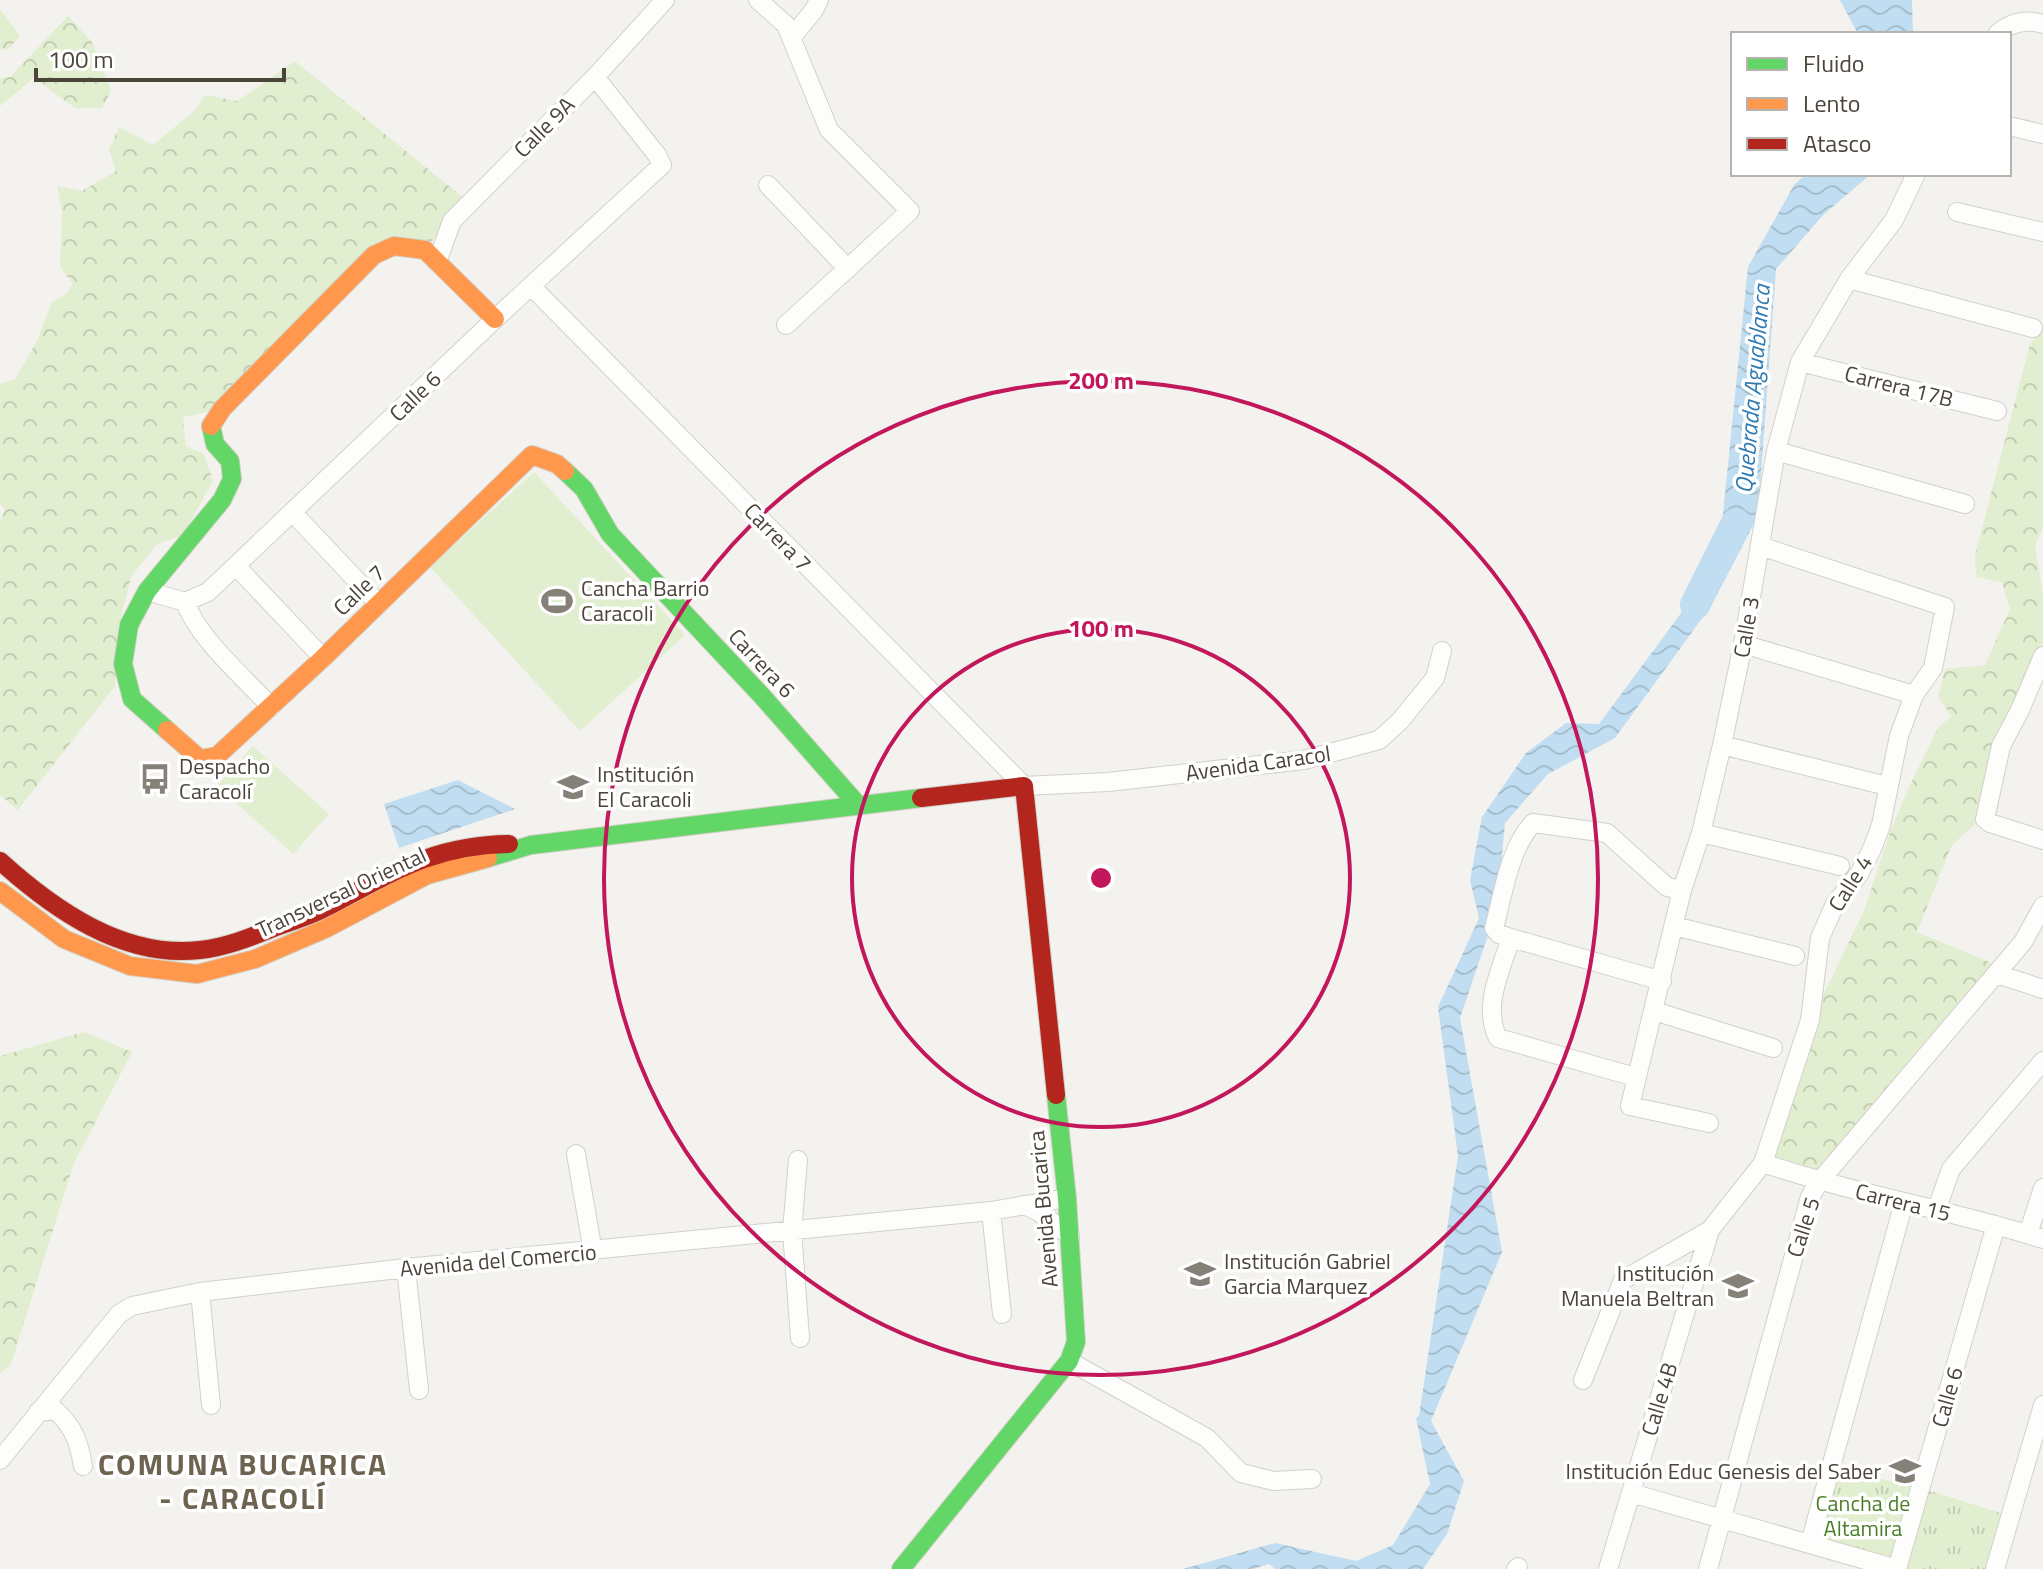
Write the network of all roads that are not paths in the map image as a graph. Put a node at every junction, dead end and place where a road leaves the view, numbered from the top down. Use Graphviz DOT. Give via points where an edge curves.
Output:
graph roads {
  1 [pos="665,0"];
  2 [pos="758,0"];
  3 [pos="819,0"];
  4 [pos="2043,24"];
  5 [pos="2000,32"];
  6 [pos="792,37"];
  7 [pos="595,77"];
  8 [pos="2011,126"];
  9 [pos="2043,134"];
  10 [pos="1915,176"];
  11 [pos="768,185"];
  12 [pos="1957,212"];
  13 [pos="2043,232"];
  14 [pos="437,262"];
  15 [pos="848,269"];
  16 [pos="1849,279"];
  17 [pos="532,287"];
  18 [pos="495,319"];
  19 [pos="786,325"];
  20 [pos="2033,328"];
  21 [pos="1800,362"];
  22 [pos="1997,411"];
  23 [pos="1776,451"];
  24 [pos="532,455"];
  25 [pos="1965,504"];
  26 [pos="293,513"];
  27 [pos="1760,546"];
  28 [pos="237,567"];
  29 [pos="147,591"];
  30 [pos="185,602"];
  31 [pos="379,604"];
  32 [pos="1743,644"];
  33 [pos="1442,651"];
  34 [pos="2043,656"];
  35 [pos="323,658"];
  36 [pos="1914,695"];
  37 [pos="271,707"];
  38 [pos="1722,745"];
  39 [pos="1024,786"];
  40 [pos="1887,786"];
  41 [pos="858,805"];
  42 [pos="1701,833"];
  43 [pos="2043,840"];
  44 [pos="531,845"];
  45 [pos="0,861"];
  46 [pos="1840,866"];
  47 [pos="1682,890"];
  48 [pos="0,891"];
  49 [pos="2043,906"];
  50 [pos="1674,926"];
  51 [pos="1511,938"];
  52 [pos="1795,956"];
  53 [pos="1997,974"];
  54 [pos="1662,981"];
  55 [pos="2043,989"];
  56 [pos="1654,1011"];
  57 [pos="1773,1048"];
  58 [pos="2043,1061"];
  59 [pos="1635,1077"];
  60 [pos="1709,1123"];
  61 [pos="576,1154"];
  62 [pos="798,1160"];
  63 [pos="1763,1163"];
  64 [pos="1819,1182"];
  65 [pos="2043,1188"];
  66 [pos="1067,1198"];
  67 [pos="1904,1202"];
  68 [pos="1024,1205"];
  69 [pos="991,1211"];
  70 [pos="1936,1211"];
  71 [pos="1996,1225"];
  72 [pos="1710,1230"];
  73 [pos="792,1231"];
  74 [pos="1070,1236"];
  75 [pos="2035,1237"];
  76 [pos="593,1252"];
  77 [pos="406,1268"];
  78 [pos="200,1292"];
  79 [pos="1002,1314"];
  80 [pos="800,1338"];
  81 [pos="1069,1361"];
  82 [pos="1583,1380"];
  83 [pos="419,1390"];
  84 [pos="211,1405"];
  85 [pos="2043,1405"];
  86 [pos="38,1412"];
  87 [pos="0,1460"];
  88 [pos="83,1466"];
  89 [pos="1312,1479"];
  90 [pos="1631,1493"];
  91 [pos="1722,1518"];
  92 [pos="1810,1543"];
  93 [pos="901,1569"];
  94 [pos="1608,1569"];
  95 [pos="1708,1569"];
  96 [pos="1897,1569"];
  97 [pos="1995,1569"];
  1 -- 7 [label="street, Calle 9A"];
  2 -- 6 [label="street"];
  3 -- 6 [label="street"];
  4 -- 5 [label="street" via="2029,20"];
  6 -- 15 [label="street" via="829,130 910,211"];
  7 -- 14 [label="street, Calle 9A" via="452,221"];
  7 -- 17 [label="street, Calle 6" via="662,165"];
  8 -- 9 [label="street"];
  10 -- 16 [label="street, Calle 3" via="1894,220"];
  11 -- 15 [label="street"];
  12 -- 13 [label="street"];
  14 -- 18 [label="main road"];
  14 -- 29 [label="main road" via="425,250 394,246 374,255 222,409 211,425 215,444 230,461 232,479 222,500"];
  15 -- 19 [label="street"];
  16 -- 20 [label="street"];
  16 -- 21 [label="street, Calle 3"];
  17 -- 18 [label="street, Calle 6"];
  17 -- 39 [label="street, Carrera 7"];
  18 -- 26 [label="street, Calle 6"];
  21 -- 22 [label="street, Carrera 17B"];
  21 -- 23 [label="street, Calle 3"];
  23 -- 25 [label="street"];
  23 -- 27 [label="street, Calle 3"];
  24 -- 31 [label="main road, Calle 7"];
  24 -- 41 [label="main road, Carrera 6" via="557,464 584,489 610,534"];
  26 -- 28 [label="street, Calle 6"];
  26 -- 31 [label="street"];
  27 -- 32 [label="street, Calle 3"];
  27 -- 36 [label="street, Calle 4" via="1945,607 1933,668"];
  28 -- 30 [label="street, Calle 6" via="208,592"];
  28 -- 35 [label="street"];
  29 -- 30 [label="street"];
  29 -- 37 [label="main road, Calle 7" via="129,625 123,664 132,699 200,759 217,756"];
  30 -- 37 [label="street" via="204,635"];
  31 -- 35 [label="main road, Calle 7"];
  32 -- 36 [label="street"];
  32 -- 38 [label="street, Calle 3"];
  33 -- 39 [label="street, Avenida Caracol" via="1435,678 1379,740 1304,760"];
  34 -- 43 [label="street" via="2001,746 1985,819"];
  35 -- 37 [label="main road, Calle 7"];
  36 -- 40 [label="street, Calle 4"];
  38 -- 40 [label="street"];
  38 -- 42 [label="street, Calle 3"];
  39 -- 41 [label="main road, Transversal Oriental"];
  39 -- 66 [label="main road, Avenida Bucarica"];
  40 -- 63 [label="street, Calle 4" via="1872,849 1835,904 1820,938 1810,1020"];
  41 -- 44 [label="main road, Transversal Oriental"];
  42 -- 46 [label="street"];
  42 -- 47 [label="street, Calle 3"];
  44 -- 45 [label="main road, Transversal Oriental" via="477,843 416,858 323,910 239,941 190,951 147,948 91,927"];
  44 -- 48 [label="main road, Transversal Oriental" via="427,875 284,947 197,974 130,966 64,939"];
  47 -- 50 [label="street, Calle 3"];
  47 -- 51 [label="street" via="1667,887 1607,833 1533,823 1511,867 1494,928"];
  49 -- 53 [label="street, Calle 5"];
  50 -- 52 [label="street"];
  50 -- 54 [label="street, Calle 3"];
  51 -- 54 [label="street"];
  51 -- 59 [label="street" via="1495,986 1492,1026 1498,1038"];
  53 -- 55 [label="street"];
  53 -- 64 [label="street, Calle 5"];
  54 -- 56 [label="street, Calle 3"];
  56 -- 57 [label="street"];
  56 -- 59 [label="street, Calle 3"];
  58 -- 70 [label="street" via="1951,1169"];
  59 -- 60 [label="street, Calle 3" via="1630,1106"];
  61 -- 76 [label="street"];
  62 -- 73 [label="street"];
  63 -- 64 [label="street, Carrera 15"];
  63 -- 72 [label="street"];
  64 -- 67 [label="street, Carrera 15"];
  64 -- 91 [label="street, Calle 5" via="1810,1197"];
  65 -- 75 [label="street"];
  66 -- 68 [label="street, Avenida del Comercio"];
  66 -- 74 [label="main road, Avenida Bucarica"];
  67 -- 70 [label="street, Carrera 15"];
  67 -- 92 [label="street"];
  68 -- 69 [label="street, Avenida del Comercio"];
  68 -- 74 [label="street"];
  69 -- 73 [label="street, Avenida del Comercio"];
  69 -- 79 [label="street"];
  70 -- 71 [label="street, Carrera 15"];
  71 -- 75 [label="street, Carrera 15"];
  71 -- 96 [label="street, Calle 6"];
  72 -- 82 [label="street" via="1623,1280"];
  72 -- 90 [label="street, Calle 4B"];
  73 -- 76 [label="street, Avenida del Comercio"];
  73 -- 80 [label="street"];
  74 -- 81 [label="main road, Avenida Bucarica" via="1076,1342"];
  76 -- 77 [label="street, Avenida del Comercio"];
  77 -- 78 [label="street, Avenida del Comercio"];
  77 -- 83 [label="street"];
  78 -- 84 [label="street"];
  78 -- 86 [label="street, Avenida del Comercio" via="132,1306 119,1314"];
  81 -- 89 [label="street" via="1207,1438 1241,1473 1274,1481"];
  81 -- 93 [label="main road"];
  85 -- 97 [label="street"];
  86 -- 87 [label="street, Avenida del Comercio"];
  86 -- 88 [label="street" via="55,1410 67,1420 79,1440"];
  90 -- 91 [label="street"];
  90 -- 94 [label="street, Calle 4B"];
  91 -- 92 [label="street"];
  91 -- 95 [label="street, Calle 5"];
  92 -- 96 [label="street"];
}
